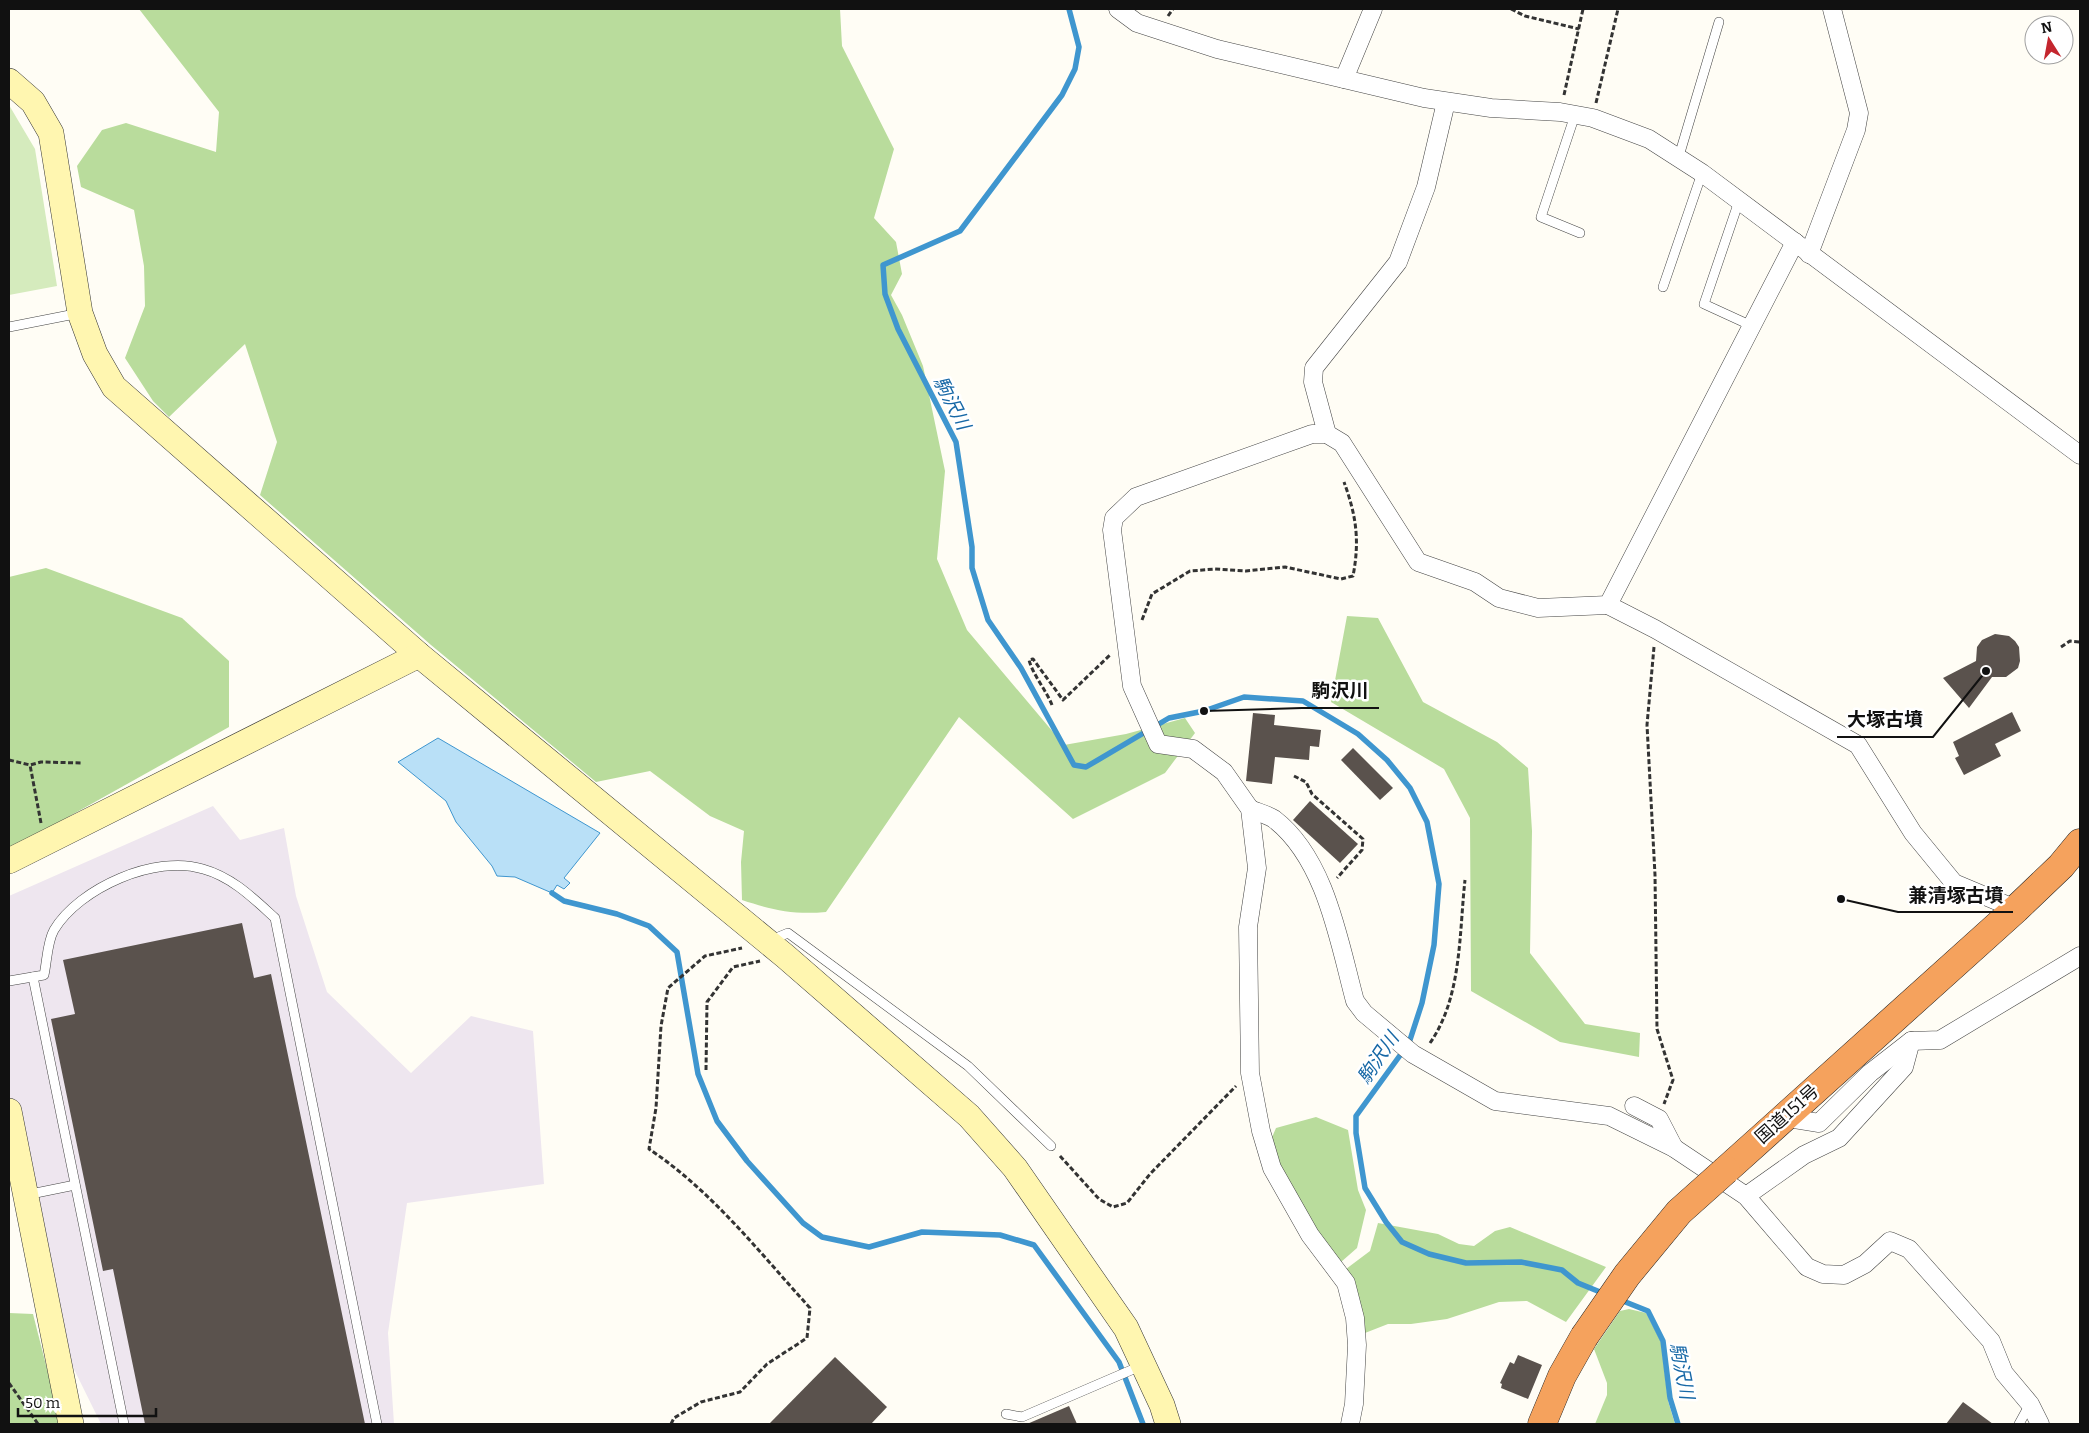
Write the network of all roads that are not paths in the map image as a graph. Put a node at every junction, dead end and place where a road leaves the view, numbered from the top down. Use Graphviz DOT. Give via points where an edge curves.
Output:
graph roads {
  1 [pos="1118,9"];
  2 [pos="1373,9"];
  3 [pos="1832,9"];
  4 [pos="1719,22"];
  5 [pos="1344,79"];
  6 [pos="9,81"];
  7 [pos="1446,102"];
  8 [pos="1568,114"];
  9 [pos="1679,156"];
  10 [pos="1702,173"];
  11 [pos="1739,201"];
  12 [pos="1580,233"];
  13 [pos="1795,242"];
  14 [pos="1809,254"];
  15 [pos="1664,287"];
  16 [pos="80,313"];
  17 [pos="1752,326"];
  18 [pos="9,327"];
  19 [pos="1327,434"];
  20 [pos="2080,455"];
  21 [pos="1608,605"];
  22 [pos="419,655"];
  23 [pos="1250,809"];
  24 [pos="2080,843"];
  25 [pos="9,861"];
  26 [pos="2016,909"];
  27 [pos="776,949"];
  28 [pos="2080,956"];
  29 [pos="33,977"];
  30 [pos="9,981"];
  31 [pos="1911,1041"];
  32 [pos="1634,1106"];
  33 [pos="9,1111"];
  34 [pos="1782,1117"];
  35 [pos="1051,1146"];
  36 [pos="1674,1148"];
  37 [pos="75,1185"];
  38 [pos="26,1195"];
  39 [pos="1746,1196"];
  40 [pos="1140,1366"];
  41 [pos="2030,1404"];
  42 [pos="1006,1414"];
  43 [pos="71,1424"];
  44 [pos="124,1424"];
  45 [pos="377,1424"];
  46 [pos="1168,1424"];
  47 [pos="1350,1424"];
  48 [pos="1542,1424"];
  49 [pos="2019,1424"];
  50 [pos="2040,1424"];
  1 -- 5 [label="street" via="1137,23 1217,48"];
  2 -- 5 [label="street"];
  3 -- 14 [label="street" via="1859,113 1856,130"];
  4 -- 9 [label="lane"];
  5 -- 7 [label="street"];
  6 -- 16 [label="street" via="33,102 51,133"];
  7 -- 8 [label="street"];
  7 -- 19 [label="street" via="1426,187 1398,262 1314,368 1313,382"];
  8 -- 9 [label="street" via="1593,118 1648,139"];
  8 -- 12 [label="lane" via="1541,217"];
  9 -- 10 [label="street"];
  10 -- 11 [label="street"];
  10 -- 15 [label="lane"];
  11 -- 13 [label="street"];
  11 -- 17 [label="lane" via="1704,304"];
  13 -- 14 [label="street"];
  13 -- 17 [label="street"];
  14 -- 20 [label="street"];
  16 -- 18 [label="lane"];
  16 -- 22 [label="street" via="95,354 114,387"];
  17 -- 21 [label="street"];
  19 -- 21 [label="street" via="1342,443 1418,562 1475,582 1499,598 1538,608"];
  19 -- 23 [label="street" via="1312,434 1136,497 1114,518 1112,530 1132,686 1158,744 1193,749 1224,772"];
  21 -- 26 [label="street" via="1858,745 1913,833 1954,883"];
  22 -- 25 [label="street"];
  22 -- 27 [label="street"];
  23 -- 36 [label="street" via="1274,819 1302,849 1325,892 1355,1001 1398,1042 1416,1056 1495,1101 1609,1116"];
  23 -- 47 [label="street" via="1256,868 1248,928 1250,1073 1272,1168 1310,1235 1346,1283 1355,1318 1357,1345"];
  24 -- 26 [label="highway, 国道151号"];
  26 -- 34 [label="highway, 国道151号"];
  27 -- 35 [label="lane" via="788,933 802,943 968,1066"];
  27 -- 40 [label="street" via="969,1116 1015,1168 1126,1328"];
  28 -- 31 [label="street" via="1940,1040"];
  29 -- 30 [label="lane"];
  29 -- 37 [label="lane"];
  29 -- 45 [label="lane" via="44,975 53,931 80,900 121,876 169,865 203,868 242,888 275,918"];
  31 -- 34 [label="street" via="1870,1073 1819,1123"];
  31 -- 39 [label="street" via="1904,1067 1839,1138 1804,1155"];
  32 -- 36 [label="street" via="1659,1119"];
  33 -- 38 [label="street"];
  34 -- 48 [label="highway, 国道151号, bridge" via="1679,1212 1627,1275 1584,1336 1562,1376"];
  36 -- 39 [label="street"];
  37 -- 38 [label="lane"];
  37 -- 44 [label="lane"];
  38 -- 43 [label="street"];
  39 -- 41 [label="street" via="1808,1267 1823,1274 1844,1275 1865,1264 1890,1241 1909,1249 1991,1341 2004,1373"];
  40 -- 42 [label="lane" via="1022,1416"];
  40 -- 46 [label="street"];
  41 -- 49 [label="lane"];
  41 -- 50 [label="street"];
}
